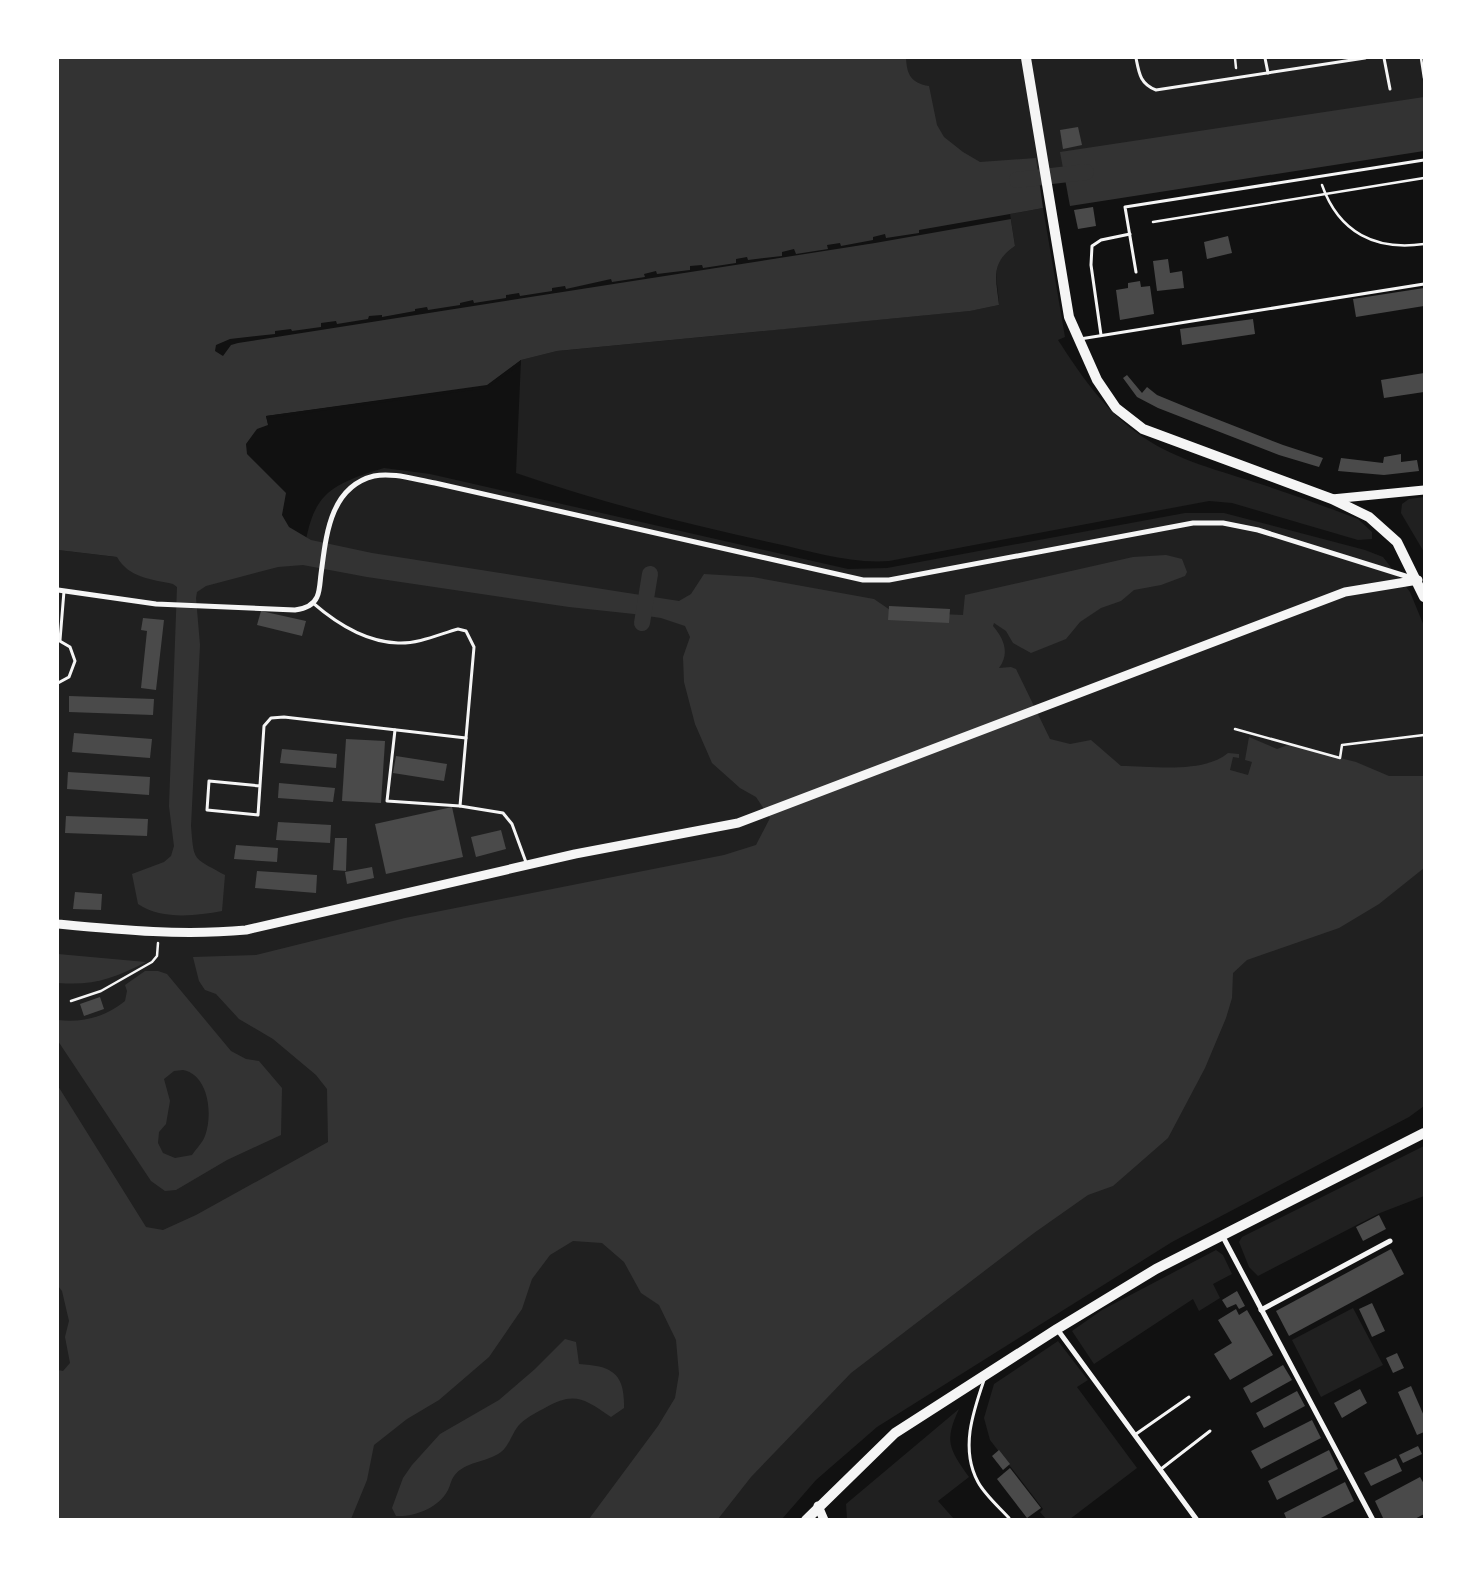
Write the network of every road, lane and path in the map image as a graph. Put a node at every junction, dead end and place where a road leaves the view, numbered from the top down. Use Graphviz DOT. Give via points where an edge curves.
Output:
graph roads {
  1 [pos="1136,58"];
  2 [pos="1265,58"];
  3 [pos="1365,58"];
  4 [pos="1384,58"];
  5 [pos="1421,58"];
  6 [pos="1026,62"];
  7 [pos="1268,73"];
  8 [pos="1424,78"];
  9 [pos="1390,89"];
  10 [pos="1424,160"];
  11 [pos="1318,177"];
  12 [pos="1424,178"];
  13 [pos="1325,194"];
  14 [pos="1153,222"];
  15 [pos="1130,234"];
  16 [pos="1424,244"];
  17 [pos="1136,272"];
  18 [pos="1424,284"];
  19 [pos="1101,335"];
  20 [pos="1077,339"];
  21 [pos="1424,490"];
  22 [pos="1332,500"];
  23 [pos="1418,580"];
  24 [pos="61,590"];
  25 [pos="1424,597"];
  26 [pos="313,603"];
  27 [pos="59,640"];
  28 [pos="58,683"];
  29 [pos="1235,728"];
  30 [pos="395,730"];
  31 [pos="1424,735"];
  32 [pos="466,738"];
  33 [pos="260,786"];
  34 [pos="460,806"];
  35 [pos="527,865"];
  36 [pos="58,924"];
  37 [pos="159,934"];
  38 [pos="71,1002"];
  39 [pos="1424,1133"];
  40 [pos="1222,1235"];
  41 [pos="1390,1242"];
  42 [pos="1262,1310"];
  43 [pos="1057,1329"];
  44 [pos="986,1374"];
  45 [pos="1189,1398"];
  46 [pos="1210,1431"];
  47 [pos="1136,1434"];
  48 [pos="1161,1469"];
  49 [pos="818,1506"];
  50 [pos="1009,1518"];
  51 [pos="806,1520"];
  52 [pos="824,1520"];
  53 [pos="1198,1520"];
  54 [pos="1373,1520"];
  1 -- 7 [label="lane" via="1141,81 1156,90"];
  2 -- 7 [label="lane"];
  3 -- 7 [label="lane"];
  4 -- 9 [label="lane"];
  5 -- 8 [label="path"];
  6 -- 20 [label="main road" via="1060,270 1069,317"];
  10 -- 11 [label="lane"];
  11 -- 13 [label="path"];
  11 -- 15 [label="lane" via="1125,207"];
  12 -- 13 [label="path"];
  13 -- 14 [label="path"];
  13 -- 16 [label="path" via="1349,227 1368,240 1388,246"];
  15 -- 17 [label="lane"];
  15 -- 19 [label="lane" via="1101,240 1092,246 1091,265"];
  18 -- 19 [label="lane"];
  19 -- 20 [label="lane"];
  20 -- 22 [label="main road" via="1097,380 1116,408 1143,429"];
  21 -- 22 [label="street"];
  22 -- 23 [label="main road" via="1369,517 1396,542"];
  23 -- 25 [label="main road"];
  23 -- 26 [label="street" via="1223,522 1193,523 889,580 863,580 435,483 374,476 360,481 337,504 330,519 318,591"];
  23 -- 35 [label="street" via="1345,592 738,823"];
  24 -- 26 [label="street" via="207,607 295,610"];
  24 -- 27 [label="lane"];
  26 -- 32 [label="lane" via="341,625 375,639 399,643 458,628 466,631 474,647"];
  27 -- 28 [label="lane" via="70,647 75,661 69,677"];
  29 -- 31 [label="path" via="1340,758 1342,745"];
  30 -- 32 [label="lane"];
  30 -- 33 [label="lane" via="271,718 264,726"];
  30 -- 34 [label="lane" via="387,800"];
  32 -- 34 [label="lane"];
  33 -- 33 [label="lane" via="258,815 207,810 209,781"];
  34 -- 35 [label="lane" via="503,813 512,824"];
  35 -- 37 [label="street" via="263,926 211,933"];
  36 -- 37 [label="street"];
  37 -- 38 [label="path" via="157,956 152,962 101,991"];
  39 -- 40 [label="main road"];
  40 -- 42 [label="street"];
  40 -- 43 [label="main road" via="1156,1269"];
  41 -- 42 [label="street"];
  42 -- 54 [label="street"];
  43 -- 44 [label="main road"];
  43 -- 47 [label="street"];
  44 -- 49 [label="main road" via="895,1433"];
  44 -- 50 [label="lane" via="972,1412 969,1437 972,1462 978,1482"];
  45 -- 47 [label="lane"];
  46 -- 48 [label="lane"];
  47 -- 48 [label="street"];
  48 -- 53 [label="street"];
  49 -- 51 [label="main road"];
  49 -- 52 [label="street"];
}
